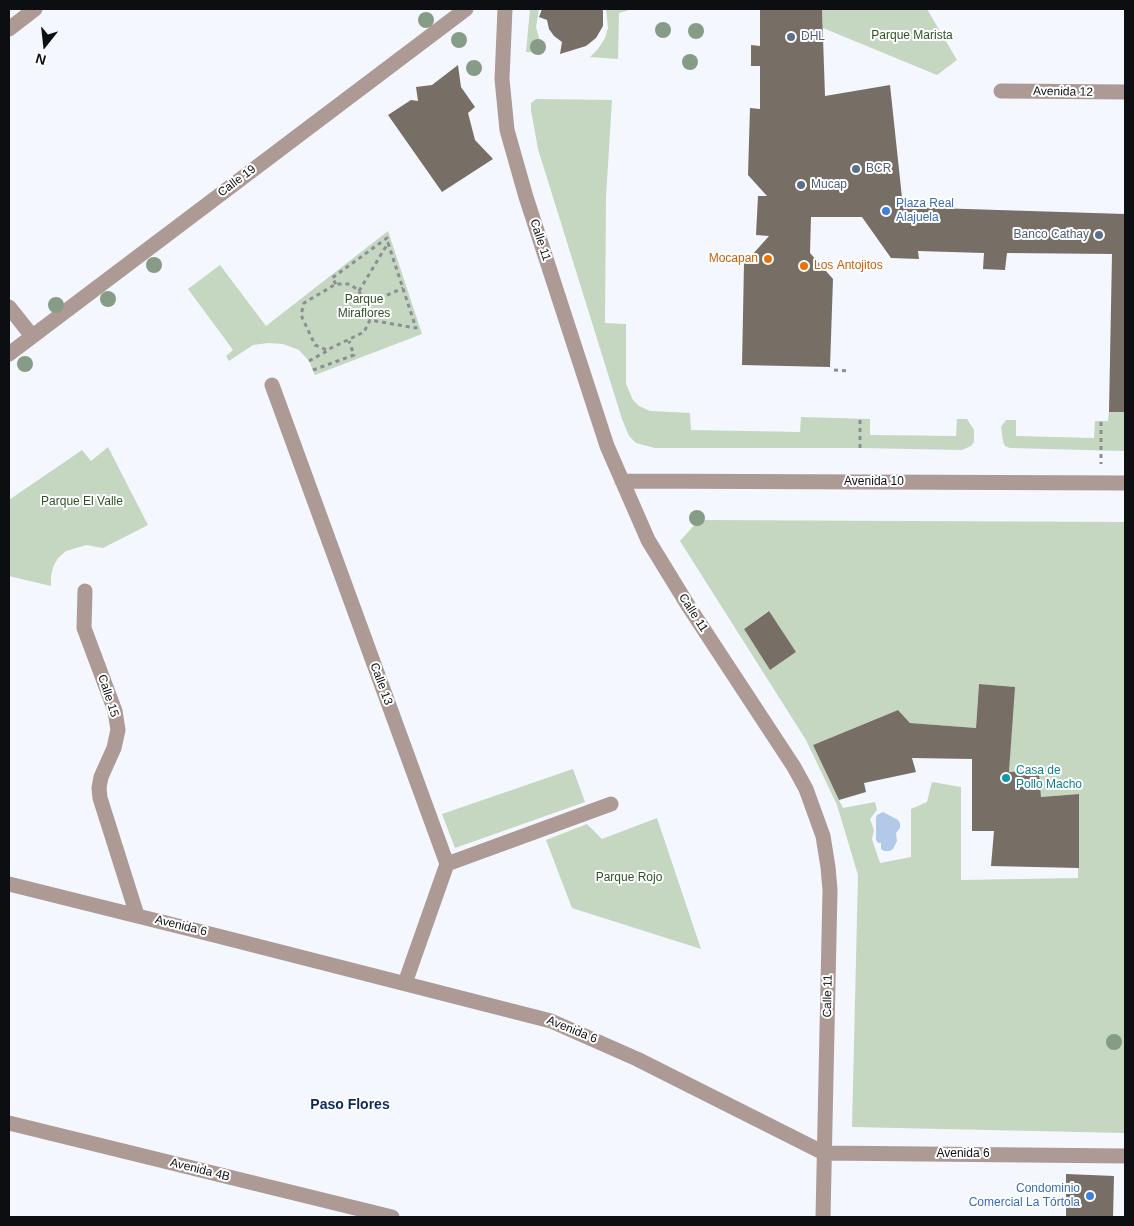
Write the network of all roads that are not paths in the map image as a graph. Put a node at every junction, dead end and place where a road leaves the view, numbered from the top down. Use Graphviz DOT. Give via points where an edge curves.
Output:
graph roads {
  1 [pos="35,9"];
  2 [pos="466,9"];
  3 [pos="505,9"];
  4 [pos="9,29"];
  5 [pos="1001,91"];
  6 [pos="1125,92"];
  7 [pos="9,307"];
  8 [pos="32,336"];
  9 [pos="9,354"];
  10 [pos="272,385"];
  11 [pos="622,481"];
  12 [pos="1125,483"];
  13 [pos="85,591"];
  14 [pos="611,804"];
  15 [pos="446,864"];
  16 [pos="9,884"];
  17 [pos="136,915"];
  18 [pos="405,983"];
  19 [pos="9,1123"];
  20 [pos="824,1153"];
  21 [pos="1125,1156"];
  22 [pos="392,1217"];
  23 [pos="823,1217"];
  1 -- 4 [label="street"];
  2 -- 8 [label="street, Calle 19"];
  3 -- 11 [label="street, Calle 11" via="502,79 506,121 514,156 607,446"];
  5 -- 6 [label="street, Avenida 12"];
  7 -- 8 [label="street"];
  8 -- 9 [label="street, Calle 19"];
  10 -- 15 [label="street, Calle 13"];
  11 -- 12 [label="street, Avenida 10"];
  11 -- 20 [label="street, Calle 11" via="648,540 794,767 806,789 823,836 830,890"];
  13 -- 17 [label="street, Calle 15" via="84,628 115,711 118,730 101,777 100,798"];
  14 -- 15 [label="street"];
  15 -- 18 [label="street"];
  16 -- 17 [label="street, Avenida 6"];
  17 -- 18 [label="street, Avenida 6"];
  18 -- 20 [label="street, Avenida 6" via="569,1028"];
  19 -- 22 [label="street, Avenida 4B"];
  20 -- 21 [label="street, Avenida 6"];
  20 -- 23 [label="street, Calle 11"];
}
